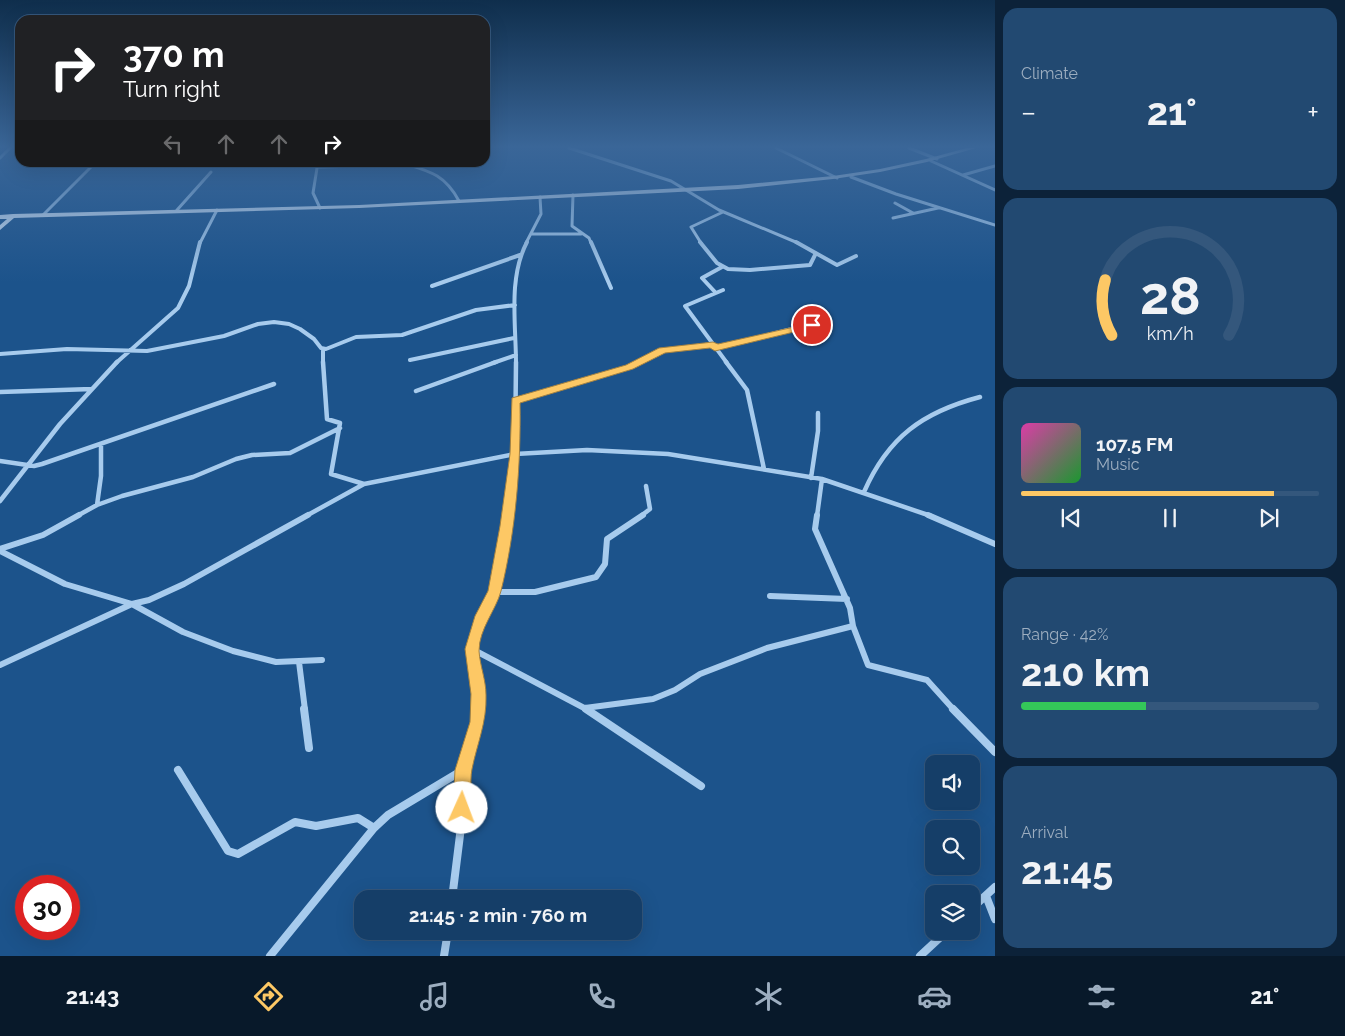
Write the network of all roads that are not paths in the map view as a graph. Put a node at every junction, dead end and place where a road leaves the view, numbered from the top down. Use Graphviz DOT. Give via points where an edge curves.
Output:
graph roads {
  1 [pos="65,193"];
  2 [pos="192,193"];
  3 [pos="313,193"];
  4 [pos="454,193"];
  5 [pos="627,193"];
  6 [pos="690,193"];
  7 [pos="895,193"];
  8 [pos="573,195"];
  9 [pos="540,197"];
  10 [pos="459,201"];
  11 [pos="895,203"];
  12 [pos="320,208"];
  13 [pos="939,208"];
  14 [pos="176,210"];
  15 [pos="217,210"];
  16 [pos="723,212"];
  17 [pos="914,213"];
  18 [pos="43,214"];
  19 [pos="13,216"];
  20 [pos="0,217"];
  21 [pos="893,218"];
  22 [pos="995,225"];
  23 [pos="0,228"];
  24 [pos="531,234"];
  25 [pos="582,234"];
  26 [pos="816,253"];
  27 [pos="520,255"];
  28 [pos="856,256"];
  29 [pos="722,267"];
  30 [pos="432,286"];
  31 [pos="610,288"];
  32 [pos="723,290"];
  33 [pos="715,292"];
  34 [pos="514,305"];
  35 [pos="824,321"];
  36 [pos="514,338"];
  37 [pos="714,346"];
  38 [pos="323,349"];
  39 [pos="127,351"];
  40 [pos="0,354"];
  41 [pos="516,355"];
  42 [pos="410,360"];
  43 [pos="274,384"];
  44 [pos="92,389"];
  45 [pos="416,391"];
  46 [pos="0,392"];
  47 [pos="980,397"];
  48 [pos="515,401"];
  49 [pos="818,413"];
  50 [pos="340,428"];
  51 [pos="101,444"];
  52 [pos="515,454"];
  53 [pos="0,461"];
  54 [pos="25,465"];
  55 [pos="764,469"];
  56 [pos="810,478"];
  57 [pos="822,479"];
  58 [pos="364,484"];
  59 [pos="646,486"];
  60 [pos="864,492"];
  61 [pos="0,501"];
  62 [pos="97,505"];
  63 [pos="995,544"];
  64 [pos="0,550"];
  65 [pos="494,592"];
  66 [pos="770,596"];
  67 [pos="846,599"];
  68 [pos="132,604"];
  69 [pos="853,626"];
  70 [pos="472,649"];
  71 [pos="322,660"];
  72 [pos="300,662"];
  73 [pos="0,665"];
  74 [pos="585,708"];
  75 [pos="309,748"];
  76 [pos="995,752"];
  77 [pos="178,770"];
  78 [pos="463,770"];
  79 [pos="701,786"];
  80 [pos="374,828"];
  81 [pos="995,887"];
  82 [pos="453,890"];
  83 [pos="986,896"];
  84 [pos="980,901"];
  85 [pos="995,919"];
  86 [pos="447,940"];
  87 [pos="937,940"];
  88 [pos="270,956"];
  89 [pos="444,956"];
  90 [pos="920,956"];
  1 -- 18 [label="street"];
  2 -- 14 [label="street"];
  3 -- 12 [label="street"];
  4 -- 10 [label="street"];
  5 -- 8 [label="main road"];
  6 -- 16 [label="street"];
  7 -- 13 [label="street"];
  8 -- 9 [label="main road"];
  8 -- 25 [label="street" via="572,226"];
  9 -- 10 [label="main road"];
  9 -- 24 [label="street" via="541,214"];
  10 -- 12 [label="main road"];
  11 -- 17 [label="street"];
  12 -- 15 [label="main road"];
  13 -- 17 [label="street"];
  13 -- 22 [label="street"];
  14 -- 15 [label="main road"];
  14 -- 18 [label="main road"];
  15 -- 39 [label="street" via="201,240 189,290 180,306"];
  16 -- 26 [label="street"];
  16 -- 29 [label="street" via="691,227"];
  17 -- 21 [label="street"];
  18 -- 19 [label="main road"];
  19 -- 20 [label="main road"];
  19 -- 23 [label="main road"];
  24 -- 25 [label="street"];
  24 -- 27 [label="street"];
  25 -- 31 [label="street" via="592,243"];
  26 -- 28 [label="street" via="838,265"];
  26 -- 29 [label="street" via="810,265 767,270 729,270"];
  27 -- 30 [label="street"];
  27 -- 34 [label="street"];
  29 -- 33 [label="street" via="702,278"];
  32 -- 33 [label="street"];
  33 -- 37 [label="street" via="686,306"];
  34 -- 36 [label="street"];
  34 -- 38 [label="street" via="476,310 413,333 356,337"];
  35 -- 37 [label="street"];
  36 -- 41 [label="street"];
  36 -- 42 [label="street"];
  37 -- 48 [label="street" via="663,350 630,367"];
  37 -- 55 [label="street" via="747,390"];
  38 -- 39 [label="street" via="300,329 274,322 224,336 147,351"];
  38 -- 50 [label="street" via="325,411 327,419 340,423"];
  39 -- 40 [label="street" via="67,349"];
  39 -- 44 [label="street"];
  41 -- 45 [label="street"];
  41 -- 48 [label="street"];
  43 -- 51 [label="street"];
  44 -- 46 [label="street"];
  44 -- 54 [label="street"];
  47 -- 60 [label="street" via="954,402 912,427 879,460"];
  48 -- 52 [label="street"];
  49 -- 56 [label="street"];
  50 -- 58 [label="street" via="331,474"];
  50 -- 62 [label="street" via="290,453 236,459 193,477 146,488"];
  51 -- 54 [label="street" via="42,464"];
  51 -- 62 [label="street"];
  52 -- 55 [label="street" via="625,451"];
  52 -- 58 [label="street"];
  52 -- 65 [label="street"];
  53 -- 54 [label="street"];
  54 -- 61 [label="street"];
  55 -- 56 [label="street"];
  56 -- 57 [label="street"];
  57 -- 60 [label="street"];
  57 -- 67 [label="street" via="815,529"];
  58 -- 68 [label="street" via="184,584"];
  59 -- 65 [label="street" via="650,509 640,520 617,530 607,539 605,564 596,577 535,592"];
  60 -- 63 [label="street"];
  62 -- 64 [label="street" via="43,535"];
  64 -- 68 [label="street" via="66,584"];
  65 -- 70 [label="street" via="482,616"];
  66 -- 67 [label="street"];
  67 -- 69 [label="street"];
  68 -- 72 [label="street" via="183,632 233,651 276,662"];
  68 -- 73 [label="street"];
  69 -- 74 [label="street" via="767,648 700,674 675,690 652,699"];
  69 -- 76 [label="street" via="868,665 914,674 927,680"];
  70 -- 74 [label="street"];
  70 -- 78 [label="street" via="479,694 478,722"];
  71 -- 72 [label="street"];
  72 -- 75 [label="street"];
  74 -- 79 [label="street"];
  77 -- 80 [label="street" via="228,851 238,854 295,822 316,826 358,818"];
  78 -- 80 [label="street" via="388,815"];
  78 -- 82 [label="street" via="461,827"];
  80 -- 88 [label="street"];
  81 -- 83 [label="street"];
  83 -- 84 [label="street"];
  83 -- 85 [label="street"];
  86 -- 89 [label="street"];
  87 -- 90 [label="street"];
}
